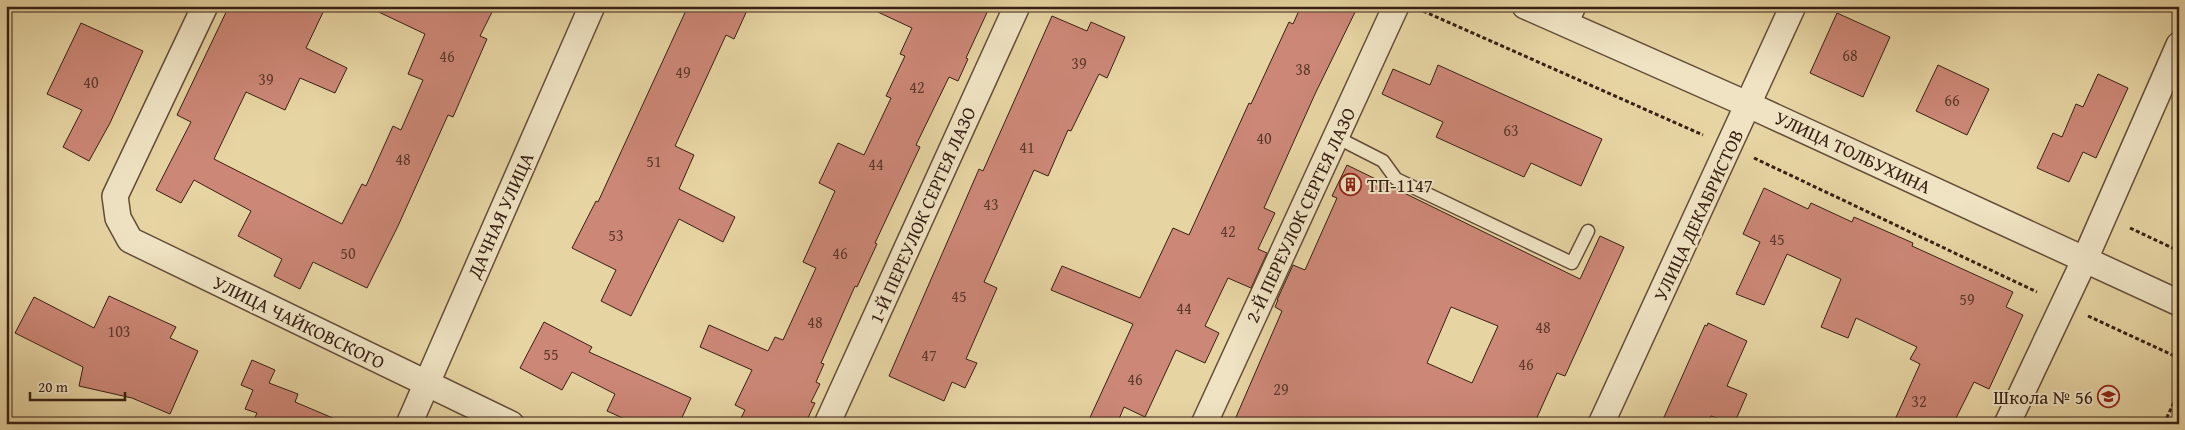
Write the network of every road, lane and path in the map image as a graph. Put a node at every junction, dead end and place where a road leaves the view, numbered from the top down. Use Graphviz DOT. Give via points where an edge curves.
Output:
graph roads {
  1 [pos="206,6"];
  2 [pos="592,6"];
  3 [pos="1017,6"];
  4 [pos="1396,6"];
  5 [pos="1526,6"];
  6 [pos="1793,6"];
  7 [pos="1422,10"];
  8 [pos="1576,16"];
  9 [pos="2178,50"];
  10 [pos="1749,104"];
  11 [pos="1336,137"];
  12 [pos="1730,147"];
  13 [pos="2105,216"];
  14 [pos="1588,231"];
  15 [pos="2179,251"];
  16 [pos="2085,259"];
  17 [pos="2179,303"];
  18 [pos="2064,305"];
  19 [pos="2179,358"];
  20 [pos="426,384"];
  21 [pos="2179,392"];
  22 [pos="409,424"];
  23 [pos="511,424"];
  24 [pos="828,424"];
  25 [pos="1204,424"];
  26 [pos="1601,424"];
  27 [pos="2008,424"];
  28 [pos="2164,424"];
  1 -- 20 [label="street, УЛИЦА ЧАЙКОВСКОГО" via="115,196 118,218 130,240"];
  2 -- 20 [label="street, ДАЧНАЯ УЛИЦА"];
  3 -- 24 [label="street, 1-Й ПЕРЕУЛОК СЕРГЕЯ ЛАЗО"];
  4 -- 11 [label="street, 2-Й ПЕРЕУЛОК СЕРГЕЯ ЛАЗО"];
  5 -- 8 [label="street, УЛИЦА ТОЛБУХИНА"];
  6 -- 10 [label="street, УЛИЦА ДЕКАБРИСТОВ"];
  7 -- 12 [label="path"];
  8 -- 10 [label="street, УЛИЦА ТОЛБУХИНА"];
  9 -- 13 [label="street"];
  10 -- 12 [label="street, УЛИЦА ДЕКАБРИСТОВ"];
  10 -- 16 [label="street, УЛИЦА ТОЛБУХИНА"];
  11 -- 14 [label="lane" via="1383,161 1396,179 1572,263"];
  11 -- 25 [label="street, 2-Й ПЕРЕУЛОК СЕРГЕЯ ЛАЗО"];
  12 -- 18 [label="path"];
  12 -- 26 [label="street, УЛИЦА ДЕКАБРИСТОВ"];
  13 -- 15 [label="path"];
  13 -- 16 [label="street"];
  16 -- 17 [label="street, УЛИЦА ТОЛБУХИНА"];
  16 -- 18 [label="street"];
  18 -- 19 [label="path"];
  18 -- 27 [label="street"];
  20 -- 22 [label="street, ДАЧНАЯ УЛИЦА"];
  20 -- 23 [label="street, УЛИЦА ЧАЙКОВСКОГО"];
  21 -- 28 [label="path"];
}
